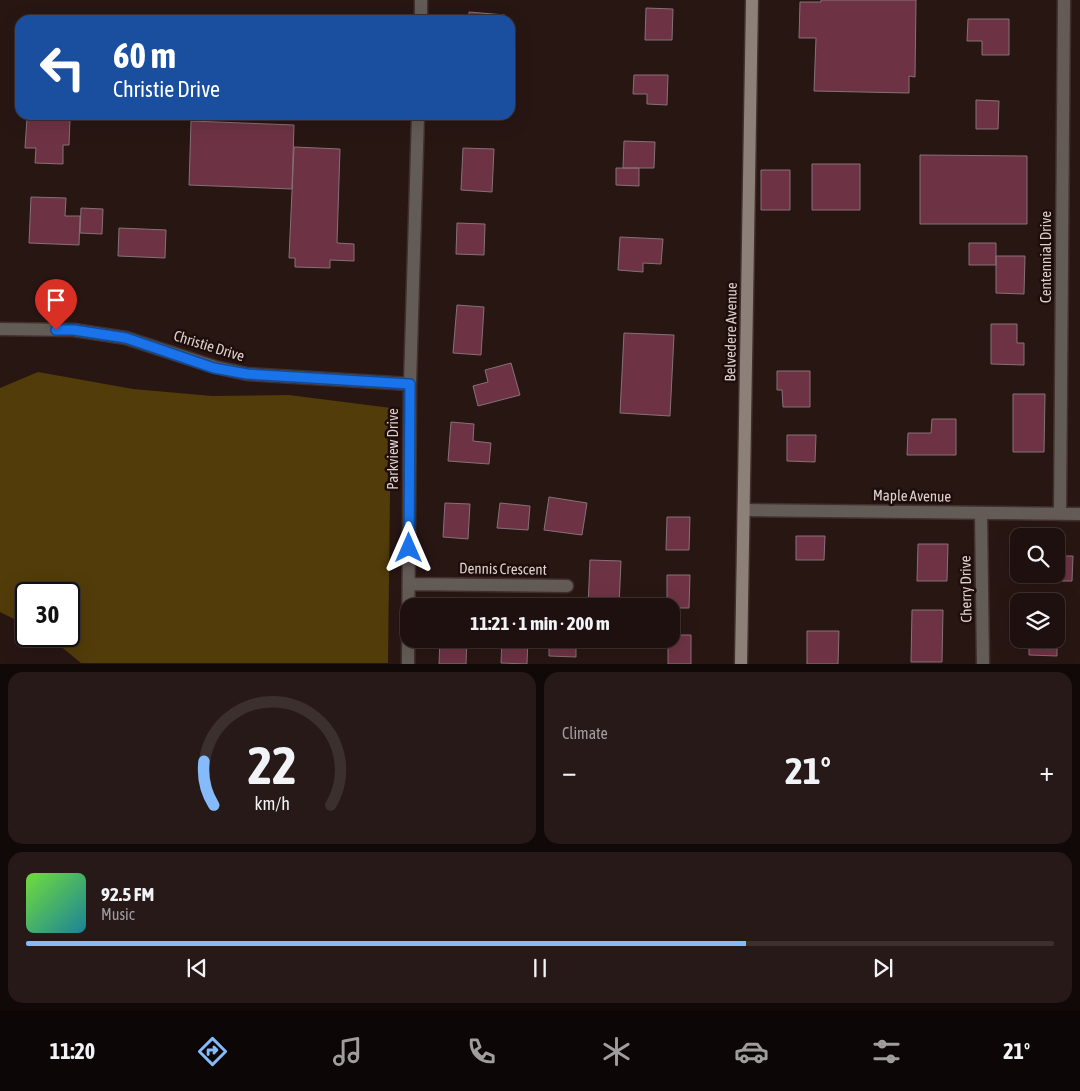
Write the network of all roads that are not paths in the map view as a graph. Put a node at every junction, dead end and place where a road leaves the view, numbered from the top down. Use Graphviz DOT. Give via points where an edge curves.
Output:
graph roads {
  1 [pos="421,0"];
  2 [pos="752,0"];
  3 [pos="1064,0"];
  4 [pos="421,15"];
  5 [pos="418,120"];
  6 [pos="0,329"];
  7 [pos="410,384"];
  8 [pos="744,510"];
  9 [pos="982,513"];
  10 [pos="1060,514"];
  11 [pos="1080,514"];
  12 [pos="409,584"];
  13 [pos="567,586"];
  14 [pos="408,664"];
  15 [pos="741,664"];
  16 [pos="983,664"];
  1 -- 4 [label="street"];
  2 -- 8 [label="main road, Belvedere Avenue"];
  3 -- 10 [label="street, Centennial Drive"];
  5 -- 7 [label="street, Parkview Drive"];
  6 -- 7 [label="street, Christie Drive" via="74,330 126,338 214,368 247,374"];
  7 -- 12 [label="street, Parkview Drive"];
  8 -- 9 [label="street, Maple Avenue"];
  8 -- 15 [label="main road, Belvedere Avenue"];
  9 -- 10 [label="street, Maple Avenue"];
  9 -- 16 [label="street, Cherry Drive"];
  10 -- 11 [label="street, Maple Avenue"];
  12 -- 13 [label="street, Dennis Crescent"];
  12 -- 14 [label="street, Parkview Drive"];
}
